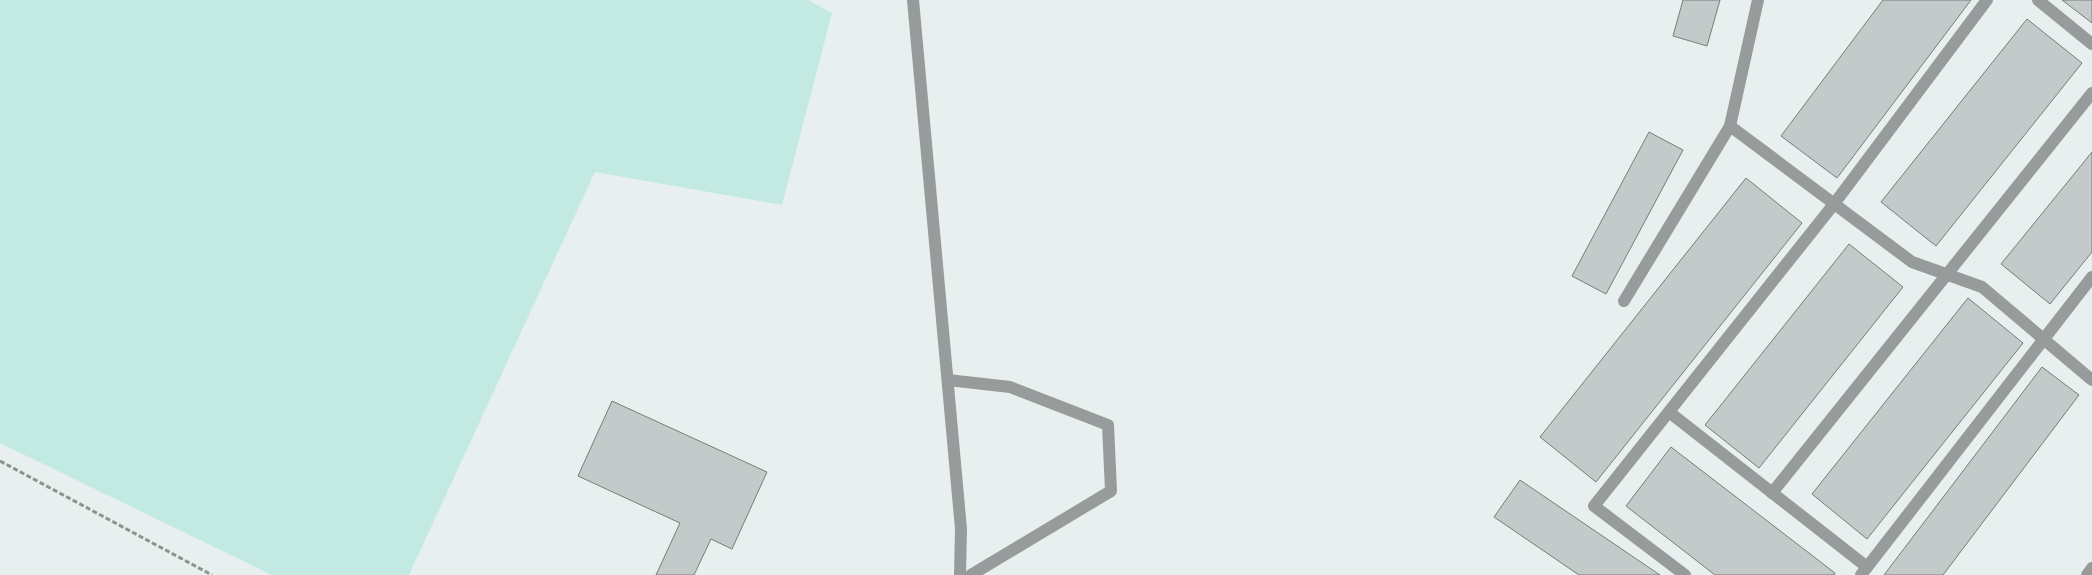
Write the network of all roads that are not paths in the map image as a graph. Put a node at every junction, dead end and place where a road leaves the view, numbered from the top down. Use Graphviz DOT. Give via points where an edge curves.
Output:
graph roads {
  1 [pos="913,0"];
  2 [pos="1758,0"];
  3 [pos="1987,0"];
  4 [pos="2038,0"];
  5 [pos="2092,44"];
  6 [pos="2092,93"];
  7 [pos="1730,126"];
  8 [pos="1834,204"];
  9 [pos="1947,274"];
  10 [pos="2092,276"];
  11 [pos="1624,301"];
  12 [pos="2043,339"];
  13 [pos="948,380"];
  14 [pos="2092,380"];
  15 [pos="1669,412"];
  16 [pos="1772,493"];
  17 [pos="2092,568"];
  18 [pos="1864,571"];
  19 [pos="960,575"];
  20 [pos="971,575"];
  21 [pos="1685,575"];
  22 [pos="2087,575"];
  1 -- 13 [label="street"];
  2 -- 7 [label="street"];
  3 -- 8 [label="street"];
  4 -- 5 [label="street"];
  6 -- 9 [label="street"];
  7 -- 8 [label="street"];
  7 -- 11 [label="street"];
  8 -- 9 [label="street" via="1912,262"];
  8 -- 15 [label="street"];
  9 -- 12 [label="street" via="1982,287"];
  9 -- 16 [label="street"];
  10 -- 12 [label="street"];
  12 -- 14 [label="street"];
  12 -- 18 [label="street"];
  13 -- 19 [label="street" via="961,529"];
  13 -- 20 [label="street" via="1010,386 1108,426 1111,490"];
  15 -- 16 [label="street"];
  15 -- 21 [label="street" via="1594,506"];
  16 -- 18 [label="street"];
  17 -- 22 [label="street"];
}
